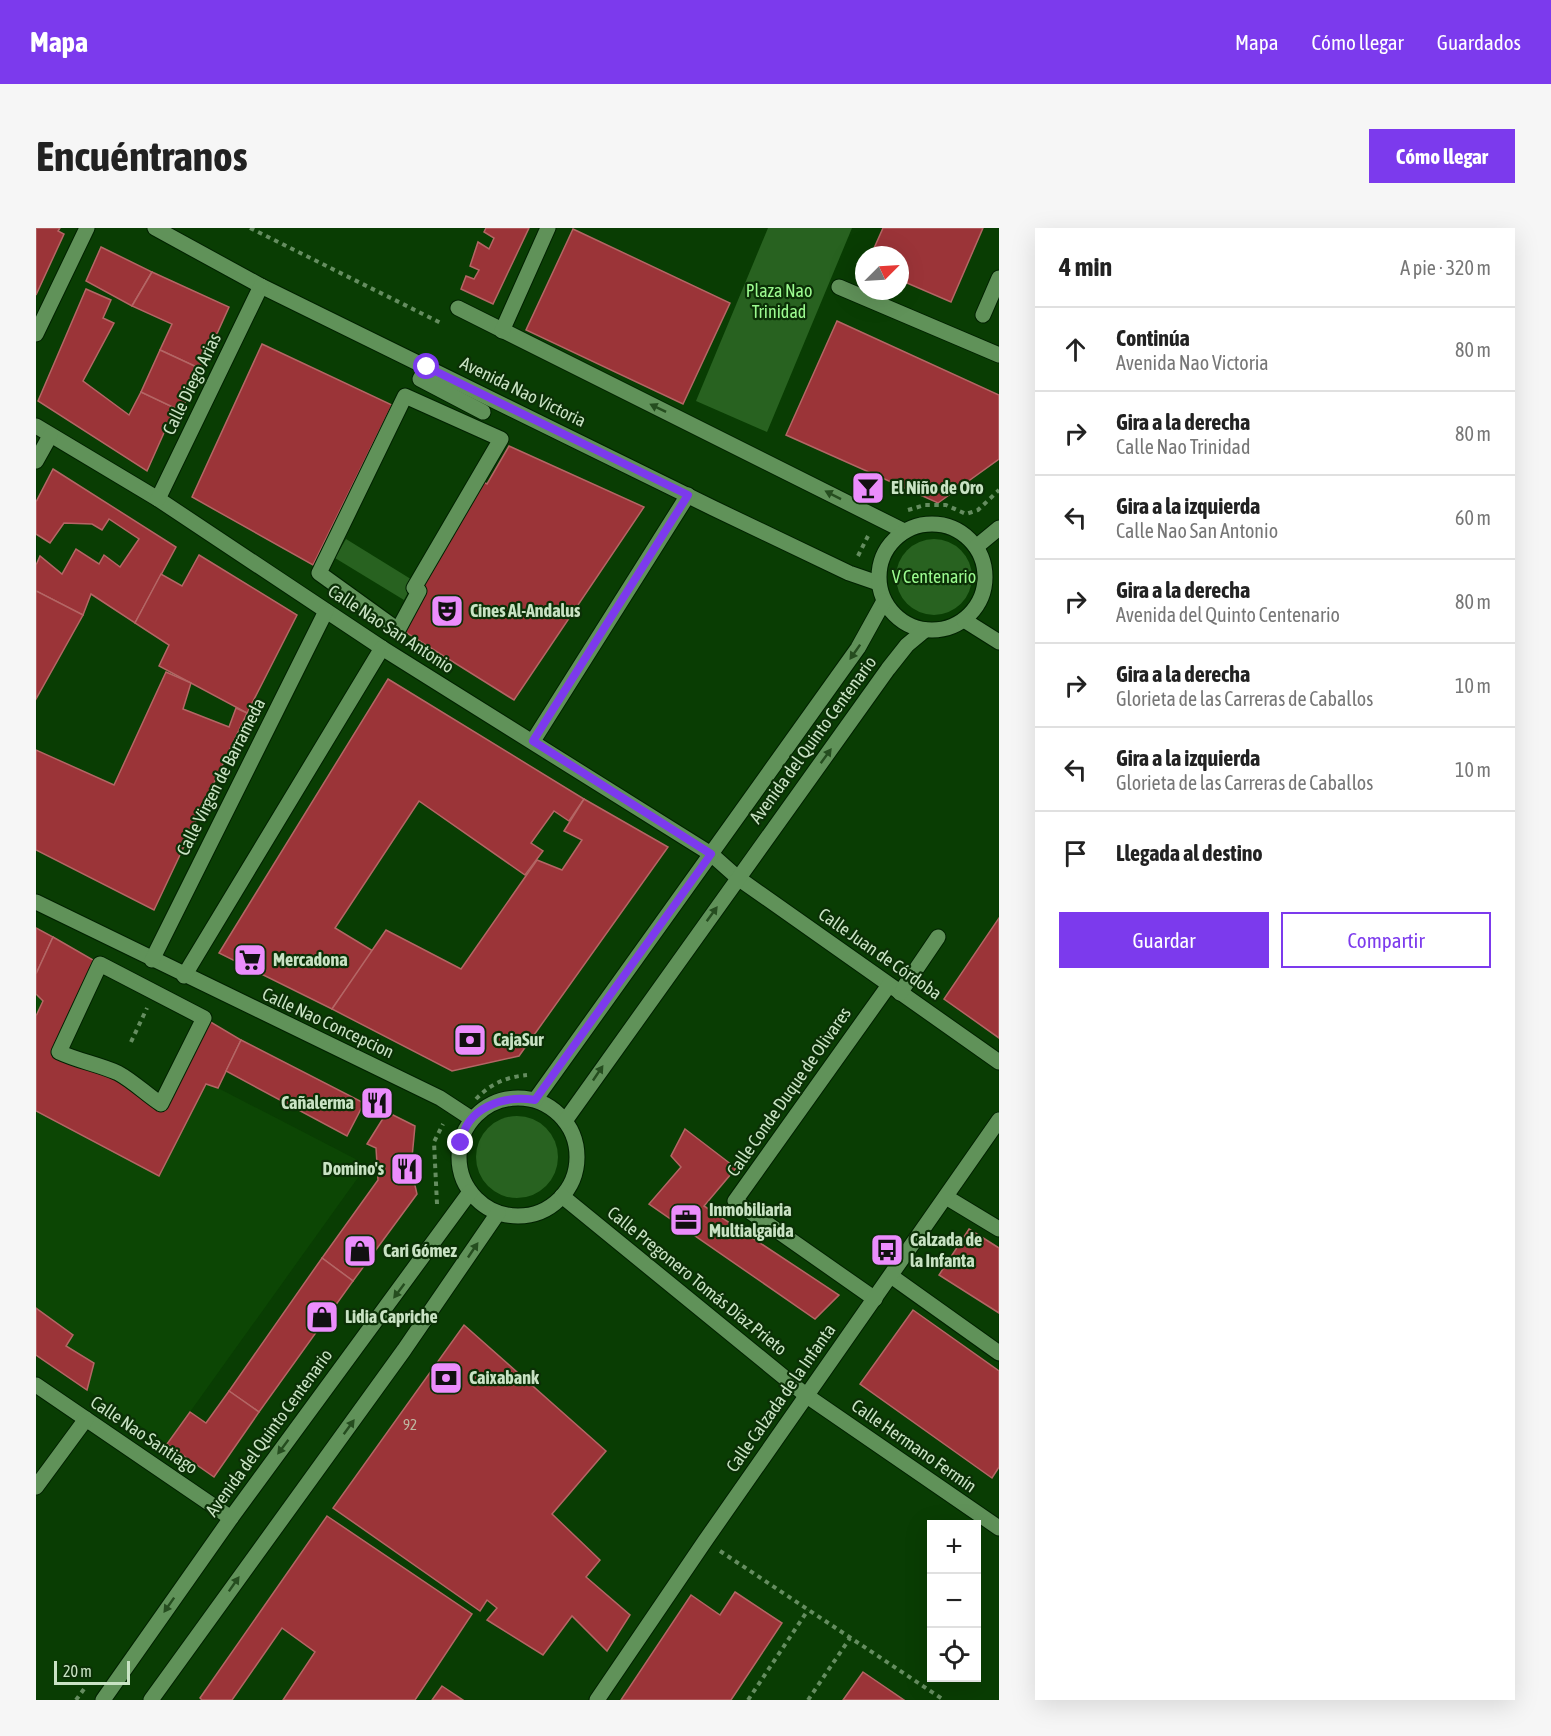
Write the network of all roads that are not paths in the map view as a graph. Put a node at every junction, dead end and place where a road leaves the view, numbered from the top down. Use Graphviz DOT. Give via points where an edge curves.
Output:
graph roads {
  1 [pos="87,228"];
  2 [pos="155,228"];
  3 [pos="548,228"];
  4 [pos="999,278"];
  5 [pos="261,286"];
  6 [pos="839,287"];
  7 [pos="458,308"];
  8 [pos="983,315"];
  9 [pos="502,331"];
  10 [pos="36,334"];
  11 [pos="999,355"];
  12 [pos="427,367"];
  13 [pos="405,396"];
  14 [pos="483,412"];
  15 [pos="36,426"];
  16 [pos="50,436"];
  17 [pos="36,461"];
  18 [pos="688,495"];
  19 [pos="158,499"];
  20 [pos="999,528"];
  21 [pos="904,531"];
  22 [pos="976,547"];
  23 [pos="985,571"];
  24 [pos="999,579"];
  25 [pos="878,583"];
  26 [pos="884,601"];
  27 [pos="326,611"];
  28 [pos="964,620"];
  29 [pos="925,630"];
  30 [pos="999,642"];
  31 [pos="382,648"];
  32 [pos="533,741"];
  33 [pos="711,854"];
  34 [pos="738,878"];
  35 [pos="36,902"];
  36 [pos="938,938"];
  37 [pos="152,960"];
  38 [pos="100,964"];
  39 [pos="184,976"];
  40 [pos="895,989"];
  41 [pos="999,1062"];
  42 [pos="535,1100"];
  43 [pos="472,1119"];
  44 [pos="999,1120"];
  45 [pos="565,1121"];
  46 [pos="470,1192"];
  47 [pos="562,1196"];
  48 [pos="946,1197"];
  49 [pos="498,1213"];
  50 [pos="999,1229"];
  51 [pos="891,1276"];
  52 [pos="875,1299"];
  53 [pos="999,1353"];
  54 [pos="36,1385"];
  55 [pos="807,1396"];
  56 [pos="86,1419"];
  57 [pos="36,1487"];
  58 [pos="231,1518"];
  59 [pos="999,1528"];
  60 [pos="103,1700"];
  61 [pos="151,1700"];
  62 [pos="597,1700"];
  1 -- 10 [label="street"];
  2 -- 5 [label="street, Avenida Nao Victoria"];
  3 -- 9 [label="street"];
  4 -- 8 [label="street"];
  5 -- 12 [label="street, Avenida Nao Victoria"];
  5 -- 19 [label="street, Calle Diego Arias"];
  6 -- 11 [label="street"];
  7 -- 9 [label="street"];
  21 -- 9 [label="street, one-way"];
  12 -- 14 [label="street" via="420,379"];
  12 -- 18 [label="street, Avenida Nao Victoria"];
  13 -- 13 [label="street" via="319,573 398,630 419,591 414,588 501,439"];
  15 -- 16 [label="street, Calle Nao San Antonio"];
  16 -- 17 [label="street"];
  16 -- 19 [label="street, Calle Nao San Antonio"];
  18 -- 25 [label="street, Avenida Nao Victoria" via="849,573"];
  18 -- 32 [label="street"];
  19 -- 27 [label="street, Calle Nao San Antonio"];
  20 -- 22 [label="street"];
  21 -- 22 [label="street" via="919,525 951,527"];
  21 -- 25 [label="street" via="883,553"];
  22 -- 23 [label="street"];
  23 -- 24 [label="street"];
  23 -- 28 [label="street" via="984,590 977,606"];
  25 -- 26 [label="street"];
  26 -- 29 [label="street" via="908,625"];
  26 -- 33 [label="street, Avenida del Quinto Centenario, one-way" via="858,648"];
  27 -- 31 [label="street, Calle Nao San Antonio"];
  27 -- 37 [label="street, Calle Virgen de Barrameda"];
  28 -- 29 [label="street" via="939,630"];
  28 -- 30 [label="street"];
  34 -- 29 [label="street, Avenida del Quinto Centenario, one-way" via="888,669"];
  31 -- 32 [label="street, Calle Nao San Antonio"];
  31 -- 39 [label="street"];
  32 -- 33 [label="street, Calle Nao San Antonio"];
  33 -- 34 [label="street"];
  33 -- 42 [label="street, Avenida del Quinto Centenario"];
  34 -- 40 [label="street, Calle Juan de Córdoba"];
  45 -- 34 [label="street, Avenida del Quinto Centenario, one-way"];
  35 -- 37 [label="street, Calle Nao Concepcion"];
  36 -- 40 [label="street"];
  37 -- 39 [label="street, Calle Nao Concepcion"];
  38 -- 38 [label="street" via="204,1018 161,1104 121,1075 59,1052"];
  39 -- 43 [label="street, Calle Nao Concepcion" via="452,1105"];
  40 -- 41 [label="street, Calle Juan de Córdoba"];
  40 -- 52 [label="street, Calle Conde Duque de Olivares" via="735,1201"];
  42 -- 43 [label="street" via="501,1100"];
  42 -- 45 [label="street" via="552,1108"];
  43 -- 46 [label="street" via="462,1136 458,1155 461,1174"];
  44 -- 48 [label="street, Calle Calzada de la Infanta"];
  45 -- 47 [label="street" via="574,1139 577,1159 573,1179"];
  46 -- 49 [label="street"];
  46 -- 58 [label="street, Avenida del Quinto Centenario, one-way"];
  47 -- 49 [label="street" via="533,1214"];
  47 -- 55 [label="street, Calle Pregonero Tomás Díaz Prieto"];
  48 -- 50 [label="street"];
  48 -- 51 [label="street, Calle Calzada de la Infanta"];
  61 -- 49 [label="street, one-way" via="397,1360"];
  51 -- 52 [label="street, Calle Calzada de la Infanta"];
  51 -- 53 [label="street"];
  52 -- 55 [label="street, Calle Calzada de la Infanta"];
  54 -- 56 [label="street, Calle Nao Santiago"];
  55 -- 59 [label="street, Calle Hermano Fermín"];
  55 -- 62 [label="street, Calle Calzada de la Infanta"];
  56 -- 57 [label="street"];
  56 -- 58 [label="street, Calle Nao Santiago"];
  58 -- 60 [label="street, Avenida del Quinto Centenario, one-way"];
}
